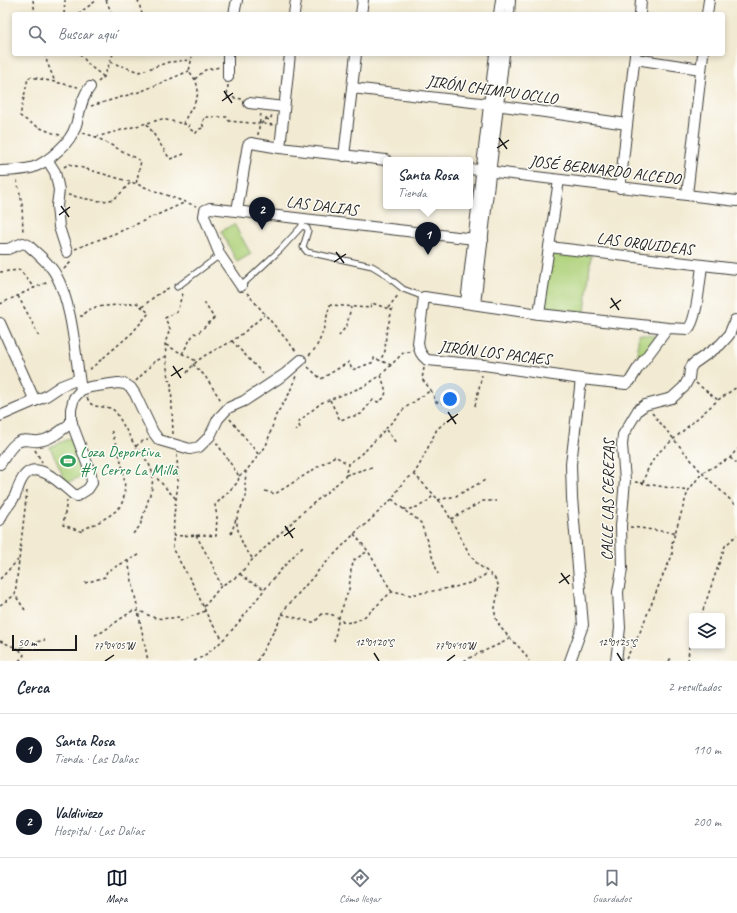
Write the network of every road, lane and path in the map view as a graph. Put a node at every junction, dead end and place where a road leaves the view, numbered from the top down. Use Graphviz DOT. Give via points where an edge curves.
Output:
graph roads {
  1 [pos="33,0"];
  2 [pos="65,0"];
  3 [pos="97,0"];
  4 [pos="106,0"];
  5 [pos="138,0"];
  6 [pos="237,0"];
  7 [pos="296,0"];
  8 [pos="363,0"];
  9 [pos="501,0"];
  10 [pos="510,0"];
  11 [pos="641,0"];
  12 [pos="709,0"];
  13 [pos="35,12"];
  14 [pos="64,12"];
  15 [pos="81,12"];
  16 [pos="111,12"];
  17 [pos="141,12"];
  18 [pos="234,12"];
  19 [pos="294,12"];
  20 [pos="361,12"];
  21 [pos="500,12"];
  22 [pos="509,12"];
  23 [pos="640,12"];
  24 [pos="707,12"];
  25 [pos="46,56"];
  26 [pos="82,56"];
  27 [pos="112,56"];
  28 [pos="228,56"];
  29 [pos="290,56"];
  30 [pos="356,56"];
  31 [pos="495,56"];
  32 [pos="504,56"];
  33 [pos="635,56"];
  34 [pos="703,56"];
  35 [pos="192,57"];
  36 [pos="191,60"];
  37 [pos="110,62"];
  38 [pos="228,65"];
  39 [pos="701,69"];
  40 [pos="189,71"];
  41 [pos="228,77"];
  42 [pos="195,79"];
  43 [pos="55,82"];
  44 [pos="90,88"];
  45 [pos="352,88"];
  46 [pos="249,104"];
  47 [pos="494,105"];
  48 [pos="284,107"];
  49 [pos="261,108"];
  50 [pos="80,110"];
  51 [pos="266,119"];
  52 [pos="147,124"];
  53 [pos="183,124"];
  54 [pos="260,124"];
  55 [pos="627,124"];
  56 [pos="282,126"];
  57 [pos="72,134"];
  58 [pos="96,137"];
  59 [pos="258,139"];
  60 [pos="280,148"];
  61 [pos="184,154"];
  62 [pos="344,156"];
  63 [pos="383,160"];
  64 [pos="48,161"];
  65 [pos="473,169"];
  66 [pos="0,171"];
  67 [pos="15,171"];
  68 [pos="486,171"];
  69 [pos="56,172"];
  70 [pos="559,180"];
  71 [pos="131,182"];
  72 [pos="136,184"];
  73 [pos="620,188"];
  74 [pos="59,193"];
  75 [pos="686,195"];
  76 [pos="737,201"];
  77 [pos="186,202"];
  78 [pos="205,210"];
  79 [pos="237,211"];
  80 [pos="302,222"];
  81 [pos="478,240"];
  82 [pos="24,243"];
  83 [pos="549,247"];
  84 [pos="0,249"];
  85 [pos="67,252"];
  86 [pos="220,255"];
  87 [pos="702,266"];
  88 [pos="737,269"];
  89 [pos="0,272"];
  90 [pos="57,276"];
  91 [pos="241,286"];
  92 [pos="177,287"];
  93 [pos="34,288"];
  94 [pos="403,289"];
  95 [pos="18,296"];
  96 [pos="424,297"];
  97 [pos="203,301"];
  98 [pos="470,303"];
  99 [pos="0,304"];
  100 [pos="142,307"];
  101 [pos="351,307"];
  102 [pos="388,308"];
  103 [pos="539,314"];
  104 [pos="264,315"];
  105 [pos="69,318"];
  106 [pos="736,321"];
  107 [pos="0,323"];
  108 [pos="668,328"];
  109 [pos="339,336"];
  110 [pos="39,337"];
  111 [pos="232,341"];
  112 [pos="165,345"];
  113 [pos="419,350"];
  114 [pos="182,354"];
  115 [pos="166,356"];
  116 [pos="300,360"];
  117 [pos="427,360"];
  118 [pos="196,361"];
  119 [pos="380,361"];
  120 [pos="193,364"];
  121 [pos="391,364"];
  122 [pos="484,365"];
  123 [pos="292,367"];
  124 [pos="187,373"];
  125 [pos="381,375"];
  126 [pos="689,378"];
  127 [pos="79,379"];
  128 [pos="581,379"];
  129 [pos="272,383"];
  130 [pos="737,387"];
  131 [pos="131,388"];
  132 [pos="83,389"];
  133 [pos="431,390"];
  134 [pos="330,399"];
  135 [pos="718,400"];
  136 [pos="35,401"];
  137 [pos="459,404"];
  138 [pos="645,404"];
  139 [pos="475,406"];
  140 [pos="228,408"];
  141 [pos="457,414"];
  142 [pos="0,416"];
  143 [pos="72,422"];
  144 [pos="386,429"];
  145 [pos="111,430"];
  146 [pos="295,431"];
  147 [pos="210,436"];
  148 [pos="28,440"];
  149 [pos="158,440"];
  150 [pos="673,440"];
  151 [pos="397,444"];
  152 [pos="176,445"];
  153 [pos="136,446"];
  154 [pos="737,449"];
  155 [pos="259,455"];
  156 [pos="730,458"];
  157 [pos="737,463"];
  158 [pos="0,464"];
  159 [pos="348,464"];
  160 [pos="372,467"];
  161 [pos="246,471"];
  162 [pos="45,473"];
  163 [pos="702,473"];
  164 [pos="153,474"];
  165 [pos="414,474"];
  166 [pos="346,475"];
  167 [pos="239,476"];
  168 [pos="487,479"];
  169 [pos="625,480"];
  170 [pos="643,483"];
  171 [pos="27,489"];
  172 [pos="69,491"];
  173 [pos="265,491"];
  174 [pos="688,491"];
  175 [pos="434,495"];
  176 [pos="176,499"];
  177 [pos="392,499"];
  178 [pos="438,500"];
  179 [pos="496,500"];
  180 [pos="737,506"];
  181 [pos="402,509"];
  182 [pos="237,517"];
  183 [pos="451,519"];
  184 [pos="0,520"];
  185 [pos="622,526"];
  186 [pos="675,532"];
  187 [pos="231,534"];
  188 [pos="354,534"];
  189 [pos="196,535"];
  190 [pos="737,535"];
  191 [pos="131,536"];
  192 [pos="173,536"];
  193 [pos="304,545"];
  194 [pos="368,551"];
  195 [pos="142,554"];
  196 [pos="19,558"];
  197 [pos="253,559"];
  198 [pos="128,561"];
  199 [pos="488,573"];
  200 [pos="240,574"];
  201 [pos="438,574"];
  202 [pos="0,578"];
  203 [pos="85,583"];
  204 [pos="221,586"];
  205 [pos="265,589"];
  206 [pos="392,592"];
  207 [pos="15,594"];
  208 [pos="0,605"];
  209 [pos="204,607"];
  210 [pos="25,610"];
  211 [pos="138,610"];
  212 [pos="205,611"];
  213 [pos="702,613"];
  214 [pos="282,614"];
  215 [pos="179,617"];
  216 [pos="339,617"];
  217 [pos="180,621"];
  218 [pos="95,635"];
  219 [pos="511,638"];
  220 [pos="44,640"];
  221 [pos="223,640"];
  222 [pos="0,641"];
  223 [pos="334,642"];
  224 [pos="689,646"];
  225 [pos="19,649"];
  226 [pos="671,658"];
  227 [pos="19,661"];
  228 [pos="148,661"];
  229 [pos="194,661"];
  230 [pos="257,661"];
  231 [pos="464,661"];
  232 [pos="529,661"];
  233 [pos="570,661"];
  234 [pos="616,661"];
  235 [pos="625,661"];
  236 [pos="670,661"];
  237 [pos="688,661"];
  1 -- 13 [label="path"];
  2 -- 14 [label="path"];
  3 -- 15 [label="path"];
  4 -- 16 [label="path"];
  5 -- 17 [label="path"];
  6 -- 18 [label="street"];
  7 -- 19 [label="street"];
  8 -- 20 [label="street"];
  9 -- 21 [label="street"];
  10 -- 22 [label="street"];
  11 -- 23 [label="street"];
  12 -- 24 [label="street"];
  25 -- 43 [label="path"];
  26 -- 37 [label="path" via="104,77"];
  27 -- 37 [label="path"];
  28 -- 38 [label="street"];
  29 -- 48 [label="street"];
  30 -- 45 [label="street"];
  31 -- 47 [label="street"];
  32 -- 47 [label="street"];
  33 -- 39 [label="street"];
  33 -- 55 [label="street"];
  34 -- 39 [label="street"];
  35 -- 36 [label="path"];
  36 -- 37 [label="path" via="169,62 139,72"];
  36 -- 40 [label="path"];
  38 -- 41 [label="street"];
  38 -- 42 [label="path" via="205,70"];
  39 -- 75 [label="street"];
  40 -- 42 [label="path"];
  40 -- 50 [label="path" via="142,91"];
  41 -- 46 [label="path" via="227,97 247,99"];
  42 -- 53 [label="path" via="198,94"];
  43 -- 44 [label="path"];
  43 -- 57 [label="path" via="28,78 20,116 47,132"];
  44 -- 50 [label="street" via="84,96"];
  45 -- 47 [label="street, JIRÓN CHIMPU OCLLO"];
  45 -- 62 [label="street"];
  46 -- 48 [label="street"];
  47 -- 55 [label="street, JIRÓN CHIMPU OCLLO"];
  47 -- 68 [label="street"];
  48 -- 56 [label="street"];
  49 -- 54 [label="path"];
  50 -- 57 [label="street"];
  51 -- 54 [label="path"];
  52 -- 53 [label="path" via="162,119"];
  52 -- 58 [label="path"];
  52 -- 61 [label="path" via="170,159"];
  53 -- 54 [label="path" via="189,125 188,128 196,133 204,128 202,124 205,117 227,117 229,121"];
  54 -- 56 [label="path"];
  54 -- 59 [label="path"];
  55 -- 73 [label="street"];
  56 -- 60 [label="street"];
  57 -- 58 [label="path"];
  57 -- 64 [label="street"];
  58 -- 72 [label="path" via="141,161"];
  60 -- 62 [label="street"];
  60 -- 79 [label="street" via="251,143 248,146"];
  62 -- 63 [label="street"];
  64 -- 67 [label="street" via="42,165"];
  64 -- 69 [label="street"];
  65 -- 68 [label="street, JOSÉ BERNARDO ALCEDO"];
  66 -- 67 [label="street"];
  67 -- 82 [label="path" via="22,203"];
  68 -- 70 [label="street, JOSÉ BERNARDO ALCEDO"];
  68 -- 81 [label="street"];
  69 -- 71 [label="path" via="69,164"];
  69 -- 74 [label="street"];
  70 -- 73 [label="street, JOSÉ BERNARDO ALCEDO"];
  70 -- 83 [label="street"];
  71 -- 72 [label="path"];
  71 -- 74 [label="path" via="116,198 108,201"];
  72 -- 77 [label="path"];
  73 -- 75 [label="street, JOSÉ BERNARDO ALCEDO"];
  74 -- 85 [label="street" via="59,228"];
  75 -- 76 [label="street, JOSÉ BERNARDO ALCEDO"];
  77 -- 78 [label="path"];
  77 -- 85 [label="path"];
  78 -- 79 [label="street, LAS DALIAS" via="210,208"];
  78 -- 86 [label="street" via="204,216"];
  79 -- 80 [label="street, LAS DALIAS"];
  80 -- 81 [label="street, LAS DALIAS"];
  80 -- 91 [label="lane" via="280,250"];
  80 -- 94 [label="lane" via="308,231 303,247 307,252 372,266"];
  81 -- 98 [label="street"];
  82 -- 84 [label="street"];
  82 -- 90 [label="street"];
  83 -- 87 [label="street, LAS ORQUIDEAS"];
  83 -- 103 [label="street"];
  85 -- 90 [label="path" via="71,262"];
  86 -- 91 [label="street"];
  86 -- 92 [label="lane"];
  87 -- 88 [label="street, LAS ORQUIDEAS"];
  87 -- 108 [label="street" via="692,324 688,329"];
  89 -- 93 [label="path" via="20,270"];
  90 -- 93 [label="path"];
  90 -- 105 [label="street"];
  91 -- 104 [label="path"];
  92 -- 100 [label="path" via="175,284"];
  92 -- 112 [label="path" via="182,295 177,312 165,318 170,329"];
  93 -- 95 [label="path"];
  94 -- 96 [label="lane"];
  94 -- 102 [label="path"];
  95 -- 99 [label="path"];
  95 -- 110 [label="path"];
  96 -- 98 [label="street"];
  96 -- 113 [label="street, JIRÓN LOS PACAES"];
  97 -- 114 [label="path" via="214,318 197,334 194,333"];
  98 -- 103 [label="street"];
  100 -- 105 [label="path" via="137,303 96,307 86,311 84,316"];
  100 -- 127 [label="path" via="149,313 132,333"];
  101 -- 102 [label="path" via="370,308 372,303"];
  101 -- 109 [label="path" via="347,324"];
  101 -- 116 [label="path" via="330,305 314,351"];
  102 -- 119 [label="path" via="392,310 385,351"];
  103 -- 108 [label="street"];
  104 -- 111 [label="path"];
  104 -- 116 [label="path" via="299,354"];
  105 -- 127 [label="street"];
  106 -- 126 [label="street" via="720,345 692,364"];
  107 -- 136 [label="street"];
  108 -- 128 [label="street, JIRÓN LOS PACAES" via="626,384"];
  111 -- 118 [label="path"];
  111 -- 129 [label="path"];
  112 -- 114 [label="path"];
  112 -- 115 [label="path"];
  113 -- 117 [label="street, JIRÓN LOS PACAES"];
  113 -- 121 [label="path" via="403,353"];
  114 -- 118 [label="path"];
  115 -- 131 [label="path" via="154,362"];
  115 -- 152 [label="path" via="168,380 171,381"];
  116 -- 119 [label="path" via="321,379 349,362 352,370 374,362 374,358"];
  116 -- 123 [label="street"];
  117 -- 122 [label="street, JIRÓN LOS PACAES"];
  117 -- 133 [label="path" via="422,379"];
  118 -- 120 [label="path"];
  119 -- 121 [label="path"];
  120 -- 124 [label="path"];
  120 -- 140 [label="path"];
  121 -- 125 [label="path"];
  122 -- 128 [label="street, JIRÓN LOS PACAES"];
  122 -- 139 [label="path"];
  123 -- 129 [label="street"];
  123 -- 155 [label="path" via="297,377 276,416 266,446"];
  125 -- 134 [label="path" via="365,386"];
  125 -- 134 [label="path" via="386,392 384,398 378,402 373,400 361,414 340,420"];
  126 -- 135 [label="path"];
  126 -- 138 [label="street" via="684,387 672,398"];
  127 -- 132 [label="street"];
  127 -- 136 [label="street"];
  128 -- 233 [label="street" via="571,464 572,506 583,625"];
  129 -- 140 [label="street"];
  130 -- 135 [label="path"];
  131 -- 132 [label="street" via="118,383"];
  131 -- 149 [label="street"];
  132 -- 143 [label="street" via="74,398 70,409"];
  132 -- 153 [label="path" via="91,404 111,408 116,412"];
  133 -- 137 [label="path" via="436,402"];
  133 -- 144 [label="path" via="405,408"];
  134 -- 146 [label="path" via="321,403 298,422 300,428"];
  135 -- 150 [label="path"];
  136 -- 142 [label="street"];
  138 -- 150 [label="path"];
  138 -- 169 [label="street, CALLE LAS CEREZAS" via="638,410 623,435"];
  140 -- 147 [label="street"];
  140 -- 155 [label="path" via="229,418"];
  141 -- 165 [label="path" via="438,429"];
  143 -- 148 [label="street" via="45,440"];
  143 -- 172 [label="street" via="92,483 77,496"];
  144 -- 151 [label="path"];
  144 -- 159 [label="path"];
  145 -- 172 [label="path" via="121,459 124,492 121,505 116,511 82,531 63,525"];
  147 -- 152 [label="street" via="199,447 190,449"];
  147 -- 167 [label="path"];
  148 -- 158 [label="street" via="18,442 11,448"];
  148 -- 162 [label="path" via="46,468"];
  149 -- 152 [label="street"];
  149 -- 153 [label="path" via="143,442"];
  150 -- 163 [label="path"];
  150 -- 170 [label="path" via="653,459"];
  152 -- 176 [label="path"];
  153 -- 164 [label="path"];
  154 -- 156 [label="path"];
  155 -- 161 [label="path"];
  156 -- 157 [label="path"];
  156 -- 163 [label="path"];
  159 -- 166 [label="path"];
  159 -- 173 [label="path" via="334,456 275,494"];
  160 -- 166 [label="path"];
  161 -- 167 [label="path"];
  161 -- 182 [label="path" via="246,496"];
  162 -- 172 [label="street"];
  162 -- 184 [label="street" via="32,470 26,474"];
  163 -- 174 [label="path"];
  163 -- 180 [label="path"];
  164 -- 176 [label="path"];
  164 -- 191 [label="path" via="152,488 140,526"];
  165 -- 175 [label="path"];
  165 -- 177 [label="path" via="403,482"];
  166 -- 197 [label="path"];
  167 -- 189 [label="path" via="238,482 215,505 216,536"];
  168 -- 178 [label="path" via="456,496"];
  169 -- 170 [label="path"];
  169 -- 185 [label="street, CALLE LAS CEREZAS"];
  170 -- 174 [label="path"];
  171 -- 196 [label="path"];
  174 -- 186 [label="path"];
  175 -- 178 [label="path"];
  175 -- 181 [label="path" via="423,505"];
  176 -- 192 [label="path"];
  177 -- 181 [label="path"];
  177 -- 188 [label="path"];
  178 -- 183 [label="path"];
  179 -- 183 [label="path" via="483,501"];
  181 -- 201 [label="path" via="421,523"];
  182 -- 187 [label="path"];
  182 -- 197 [label="path" via="243,545"];
  183 -- 199 [label="path" via="475,562"];
  185 -- 186 [label="path"];
  185 -- 234 [label="street, CALLE LAS CEREZAS" via="622,569 618,602 620,628"];
  186 -- 235 [label="path" via="672,556"];
  188 -- 194 [label="path"];
  188 -- 214 [label="path" via="294,597"];
  189 -- 192 [label="path"];
  189 -- 204 [label="path"];
  190 -- 213 [label="path" via="725,546"];
  192 -- 209 [label="path" via="173,550"];
  193 -- 205 [label="path"];
  194 -- 206 [label="path"];
  194 -- 216 [label="path" via="354,560 349,589"];
  195 -- 198 [label="path"];
  196 -- 202 [label="path"];
  196 -- 207 [label="path"];
  197 -- 200 [label="path"];
  198 -- 203 [label="path" via="107,571 105,577"];
  198 -- 211 [label="path"];
  199 -- 206 [label="path" via="473,582 454,587 410,595"];
  199 -- 219 [label="path" via="496,579 498,585 495,617"];
  200 -- 204 [label="path"];
  200 -- 205 [label="path"];
  204 -- 209 [label="path"];
  205 -- 221 [label="path"];
  206 -- 216 [label="path" via="373,610 354,622 343,622"];
  207 -- 208 [label="path"];
  207 -- 210 [label="path"];
  209 -- 212 [label="path"];
  211 -- 215 [label="path" via="155,618"];
  211 -- 218 [label="path"];
  211 -- 228 [label="path"];
  212 -- 217 [label="path"];
  212 -- 221 [label="path"];
  214 -- 216 [label="path" via="311,622 315,622 322,614 328,613"];
  214 -- 230 [label="path"];
  216 -- 223 [label="path"];
  219 -- 231 [label="path"];
  219 -- 232 [label="path"];
  220 -- 225 [label="path" via="24,645"];
  221 -- 229 [label="path" via="216,648"];
  222 -- 225 [label="path"];
  224 -- 237 [label="path"];
  225 -- 227 [label="path" via="24,655"];
  226 -- 236 [label="path"];
}
